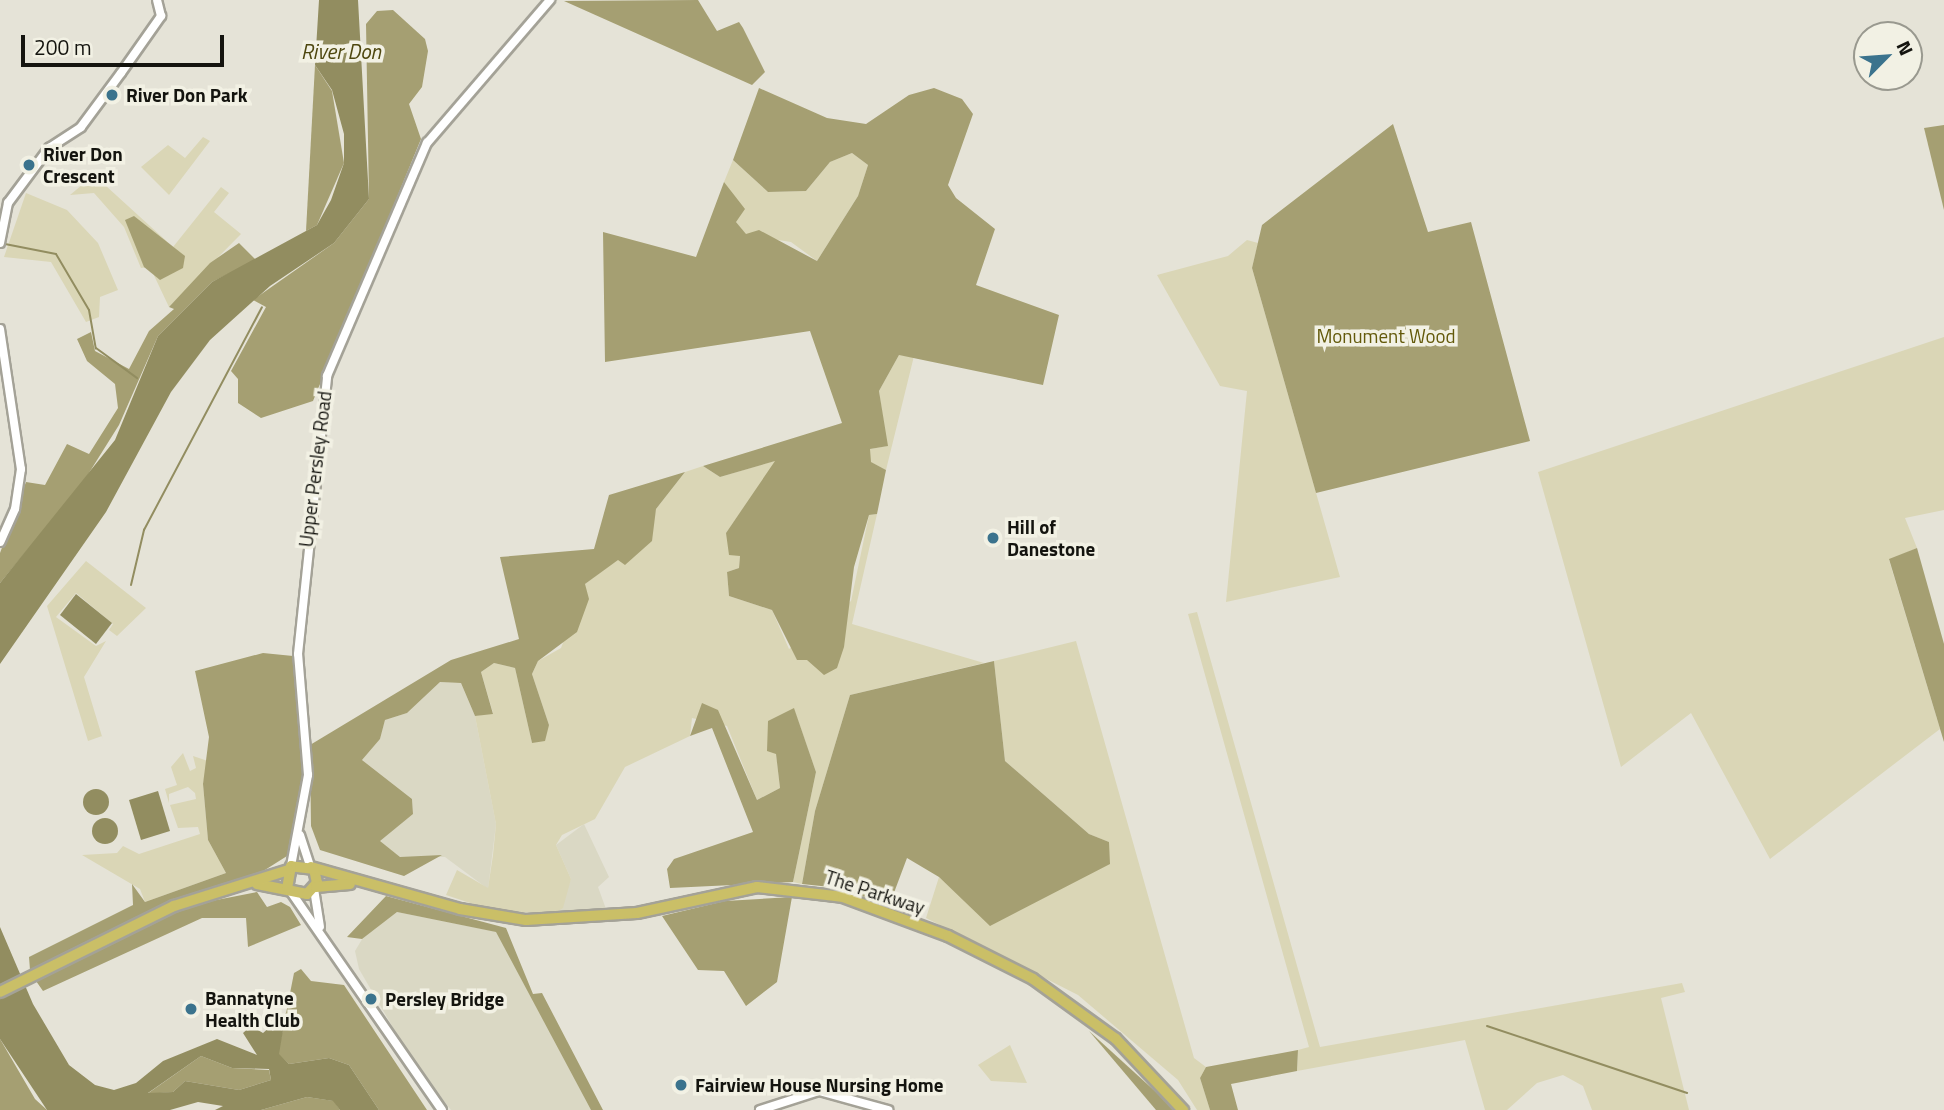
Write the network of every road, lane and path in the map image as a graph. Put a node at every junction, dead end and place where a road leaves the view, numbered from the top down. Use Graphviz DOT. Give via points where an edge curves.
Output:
graph roads {
  1 [pos="157,0"];
  2 [pos="550,0"];
  3 [pos="1,239"];
  4 [pos="0,329"];
  5 [pos="0,542"];
  6 [pos="300,835"];
  7 [pos="310,866"];
  8 [pos="289,868"];
  9 [pos="252,884"];
  10 [pos="375,886"];
  11 [pos="315,888"];
  12 [pos="289,890"];
  13 [pos="321,933"];
  14 [pos="0,992"];
  15 [pos="442,1110"];
  16 [pos="760,1110"];
  17 [pos="888,1110"];
  18 [pos="1183,1110"];
  1 -- 3 [label="street" via="161,16 121,73 81,127 49,148 18,188"];
  2 -- 6 [label="street, Upper Persley Road" via="427,143 327,376 298,654 308,775"];
  4 -- 5 [label="street" via="21,469 15,509"];
  6 -- 7 [label="street, Upper Persley Road"];
  6 -- 8 [label="street, Upper Persley Road"];
  7 -- 8 [label="main road"];
  7 -- 10 [label="main road"];
  7 -- 11 [label="main road"];
  8 -- 9 [label="main road"];
  8 -- 12 [label="main road"];
  9 -- 12 [label="main road"];
  9 -- 14 [label="main road" via="174,906"];
  10 -- 11 [label="main road"];
  10 -- 18 [label="main road, The Parkway" via="526,920 614,916 757,887 843,897 948,936 1033,979 1116,1040"];
  11 -- 12 [label="main road"];
  11 -- 13 [label="street"];
  12 -- 13 [label="street"];
  13 -- 15 [label="street"];
  16 -- 17 [label="street" via="819,1091"];
}
